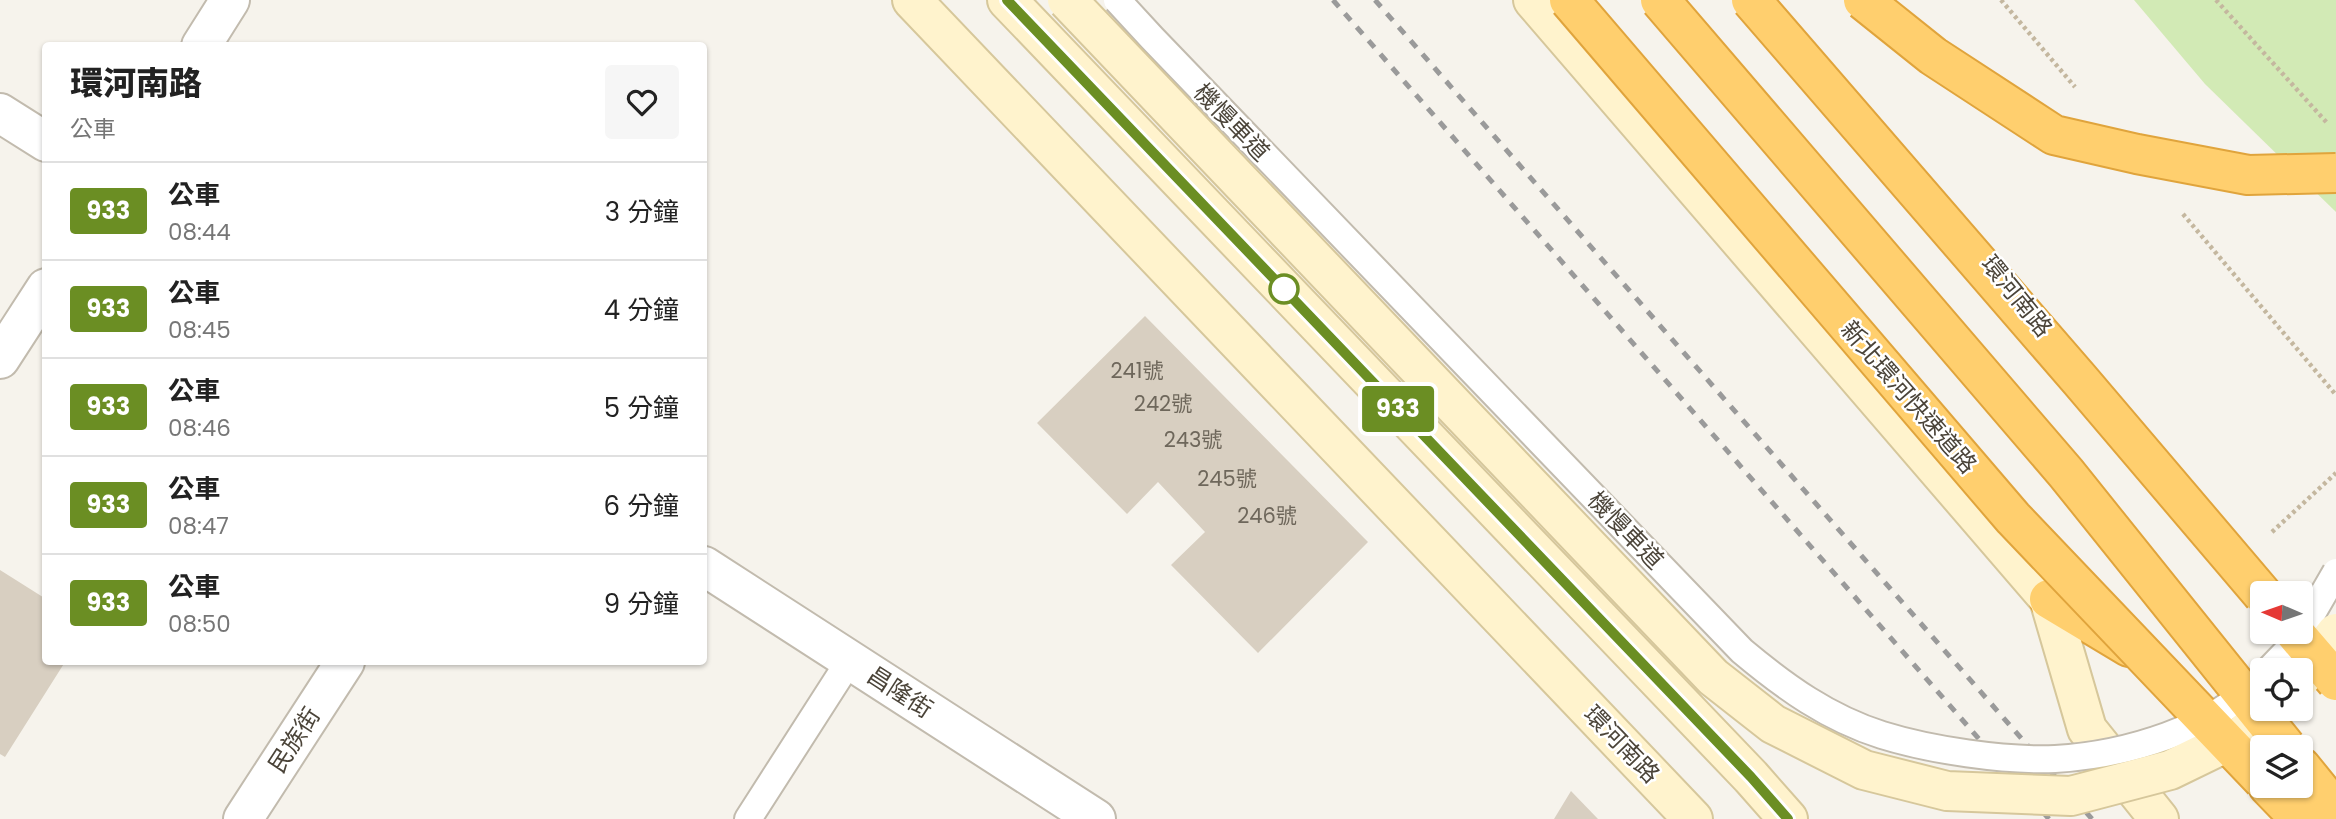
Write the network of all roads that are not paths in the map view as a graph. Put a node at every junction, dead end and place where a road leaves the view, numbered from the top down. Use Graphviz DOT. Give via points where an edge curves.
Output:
graph roads {
  1 [pos="230,0"];
  2 [pos="912,0"];
  3 [pos="1007,0"];
  4 [pos="1067,0"];
  5 [pos="1117,0"];
  6 [pos="1533,0"];
  7 [pos="1569,0"];
  8 [pos="1660,0"];
  9 [pos="1751,0"];
  10 [pos="1766,0"];
  11 [pos="1863,0"];
  12 [pos="204,42"];
  13 [pos="0,113"];
  14 [pos="42,139"];
  15 [pos="2336,173"];
  16 [pos="42,294"];
  17 [pos="0,359"];
  18 [pos="707,568"];
  19 [pos="2336,572"];
  20 [pos="2250,581"];
  21 [pos="2251,581"];
  22 [pos="2049,599"];
  23 [pos="2336,633"];
  24 [pos="2302,644"];
  25 [pos="2281,658"];
  26 [pos="850,660"];
  27 [pos="2313,663"];
  28 [pos="343,665"];
  29 [pos="2336,684"];
  30 [pos="2250,688"];
  31 [pos="2258,721"];
  32 [pos="2276,735"];
  33 [pos="2250,756"];
  34 [pos="2250,766"];
  35 [pos="2313,781"];
  36 [pos="2280,798"];
  37 [pos="2289,798"];
  38 [pos="2336,810"];
  39 [pos="1773,813"];
  40 [pos="243,819"];
  41 [pos="748,819"];
  42 [pos="1096,819"];
  43 [pos="1693,819"];
  44 [pos="2159,819"];
  45 [pos="2300,819"];
  46 [pos="2309,819"];
  1 -- 12 [label="street"];
  2 -- 43 [label="street, 環河南路"];
  3 -- 39 [label="street"];
  4 -- 31 [label="street, bridge" via="1713,677 1773,724 1864,770 1947,790 2070,796 2170,770 2242,734"];
  5 -- 30 [label="lane, 機慢車道, bridge" via="1742,651 1782,684 1882,735 1995,756 2055,759 2163,738 2221,712"];
  6 -- 22 [label="street"];
  7 -- 34 [label="highway, 新北環河快速道路, bridge" via="2013,518"];
  8 -- 32 [label="highway, bridge" via="2066,473"];
  9 -- 20 [label="highway, bridge"];
  10 -- 21 [label="street, 環河南路" via="1977,247"];
  11 -- 15 [label="highway, bridge" via="1933,56 2054,135 2248,175"];
  13 -- 14 [label="street"];
  16 -- 17 [label="street"];
  18 -- 26 [label="street, 昌隆街"];
  19 -- 25 [label="lane, bridge" via="2295,643"];
  22 -- 33 [label="highway" via="2169,671"];
  22 -- 44 [label="street" via="2087,729"];
  23 -- 27 [label="street, bridge"];
  24 -- 29 [label="highway, bridge"];
  26 -- 41 [label="lane"];
  26 -- 42 [label="street, 昌隆街"];
  28 -- 40 [label="street, 民族街"];
  35 -- 38 [label="highway"];
  36 -- 45 [label="highway"];
  37 -- 46 [label="highway"];
}
